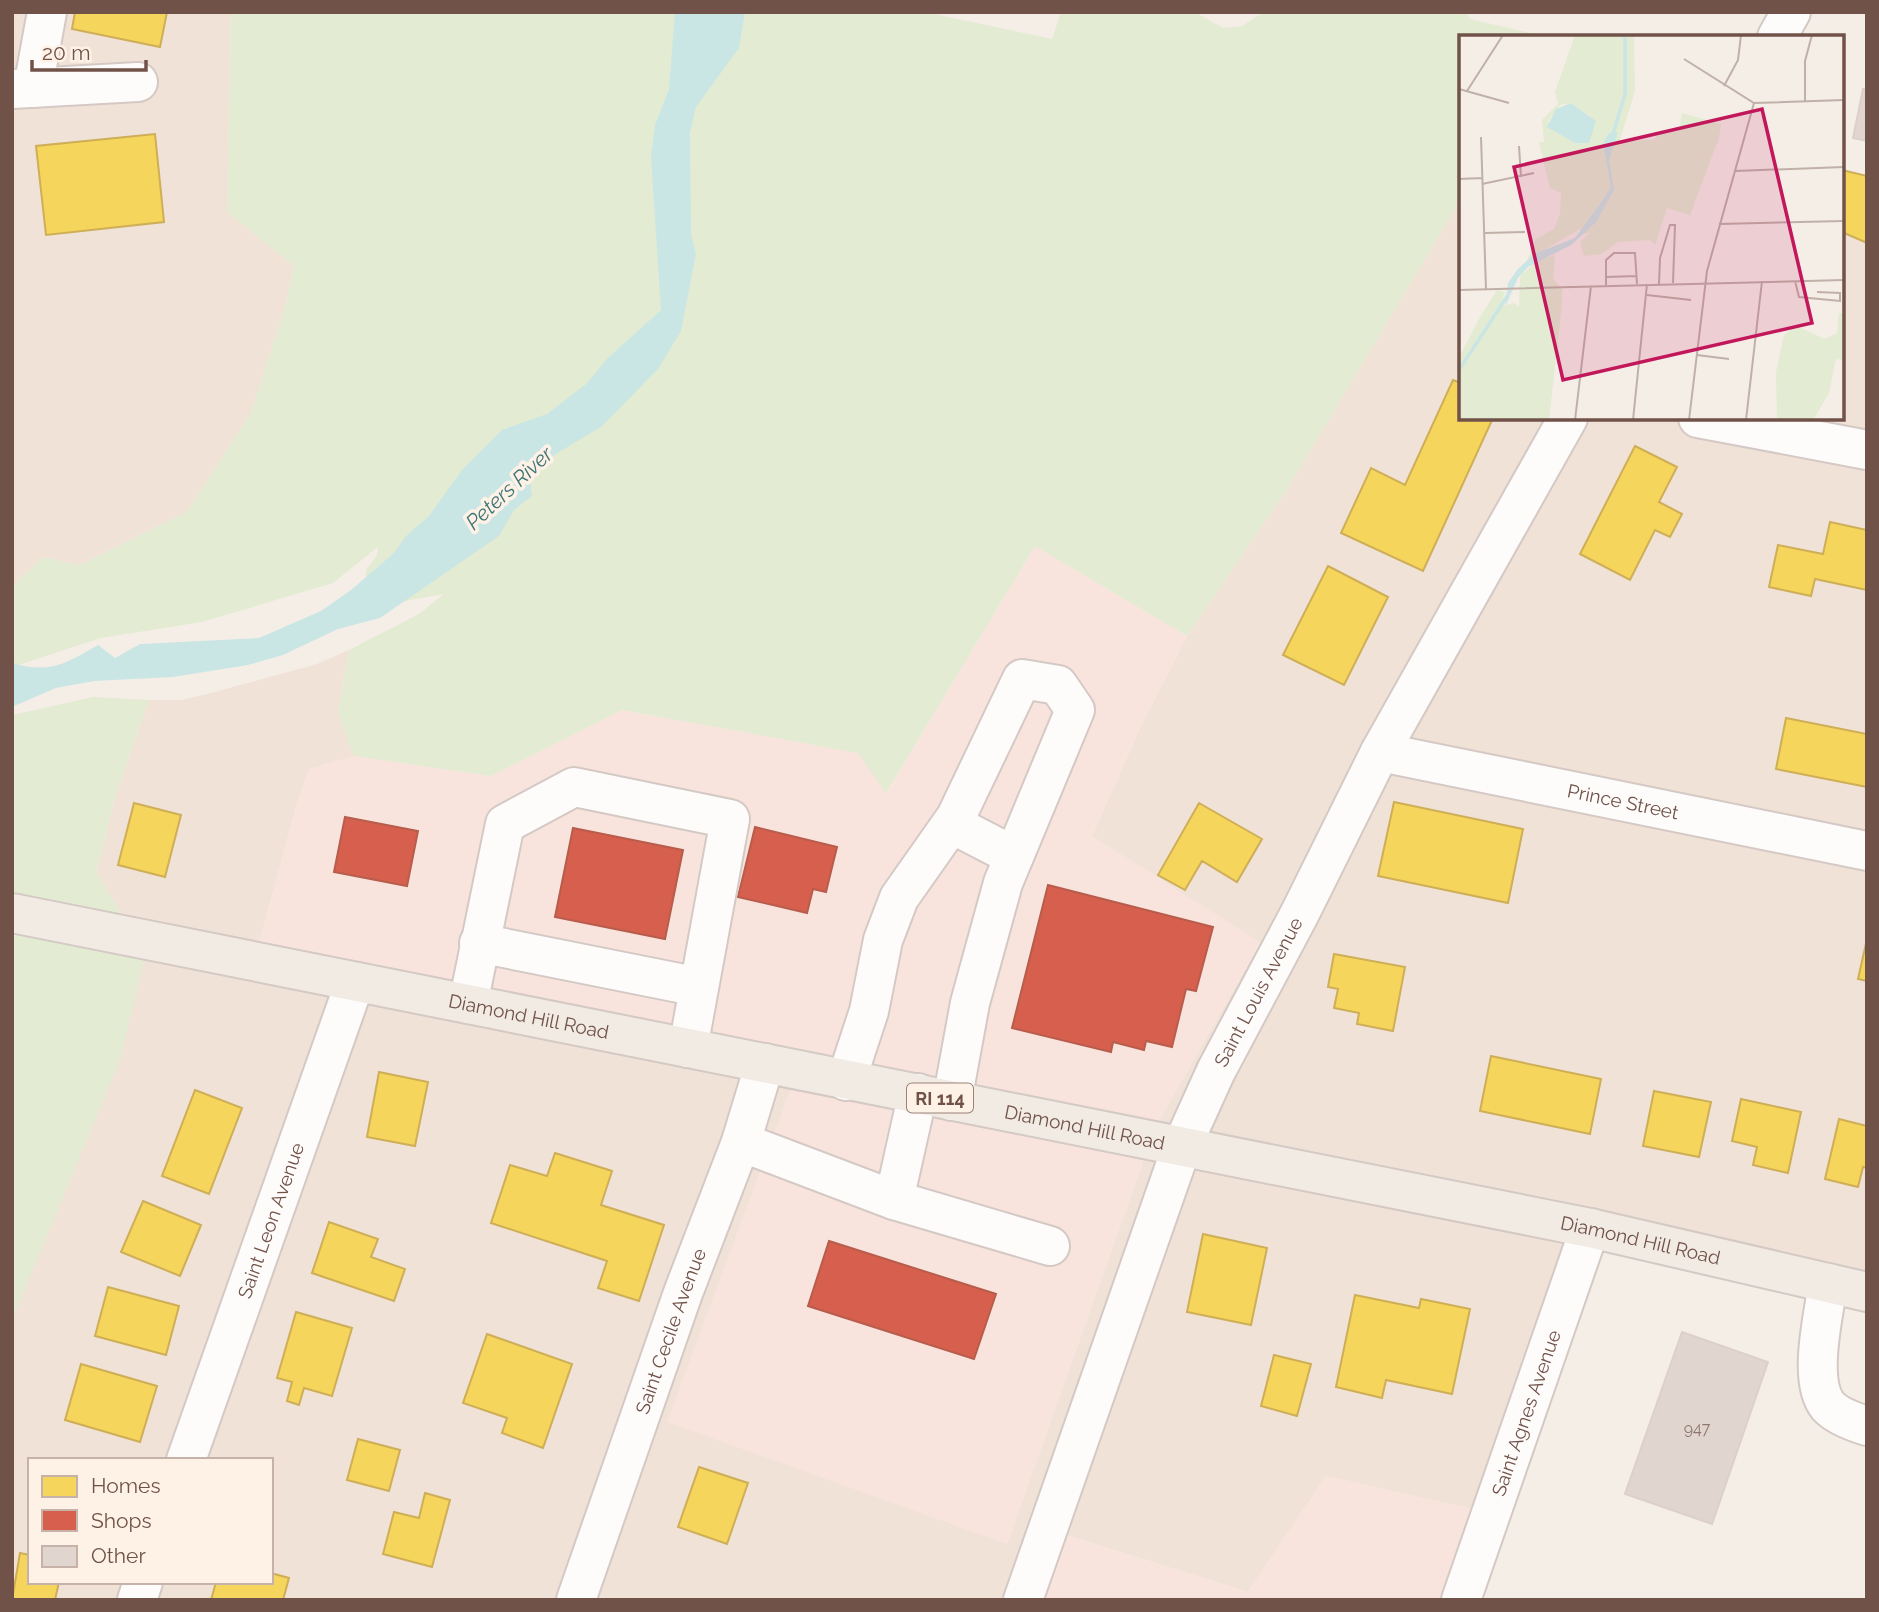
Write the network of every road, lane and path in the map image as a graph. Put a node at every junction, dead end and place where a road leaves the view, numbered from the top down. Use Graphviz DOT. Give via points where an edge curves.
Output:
graph roads {
  1 [pos="47,12"];
  2 [pos="1791,12"];
  3 [pos="1778,35"];
  4 [pos="138,82"];
  5 [pos="22,89"];
  6 [pos="1567,420"];
  7 [pos="1709,420"];
  8 [pos="1867,450"];
  9 [pos="1380,752"];
  10 [pos="952,824"];
  11 [pos="1867,851"];
  12 [pos="1014,856"];
  13 [pos="12,913"];
  14 [pos="479,943"];
  15 [pos="355,982"];
  16 [pos="699,987"];
  17 [pos="468,1004"];
  18 [pos="688,1048"];
  19 [pos="765,1063"];
  20 [pos="846,1081"];
  21 [pos="935,1097"];
  22 [pos="741,1142"];
  23 [pos="1182,1146"];
  24 [pos="894,1200"];
  25 [pos="1590,1228"];
  26 [pos="1050,1247"];
  27 [pos="1828,1283"];
  28 [pos="1867,1292"];
  29 [pos="1867,1426"];
  30 [pos="187,1458"];
  31 [pos="576,1600"];
  32 [pos="1023,1600"];
  33 [pos="1461,1600"];
  1 -- 5 [label="street"];
  2 -- 3 [label="street"];
  4 -- 5 [label="street"];
  6 -- 9 [label="street, Saint Louis Avenue"];
  7 -- 8 [label="street"];
  9 -- 11 [label="street, Prince Street"];
  9 -- 23 [label="street, Saint Louis Avenue"];
  10 -- 12 [label="street"];
  10 -- 12 [label="street" via="1023,679 1058,685 1075,709"];
  10 -- 20 [label="street" via="899,898 883,940 869,1012"];
  12 -- 21 [label="street" via="970,1003"];
  13 -- 15 [label="main road, Diamond Hill Road / RI 114"];
  14 -- 16 [label="street"];
  14 -- 16 [label="street" via="505,824 573,787 730,818"];
  14 -- 17 [label="street"];
  15 -- 17 [label="main road, Diamond Hill Road / RI 114"];
  15 -- 30 [label="street, Saint Leon Avenue"];
  16 -- 18 [label="street"];
  17 -- 18 [label="main road, Diamond Hill Road / RI 114"];
  18 -- 19 [label="main road, Diamond Hill Road / RI 114"];
  19 -- 20 [label="main road, Diamond Hill Road / RI 114"];
  19 -- 22 [label="street, Saint Cecile Avenue"];
  20 -- 21 [label="main road, Diamond Hill Road / RI 114"];
  21 -- 23 [label="main road, Diamond Hill Road / RI 114"];
  21 -- 24 [label="street"];
  22 -- 24 [label="street"];
  22 -- 31 [label="street, Saint Cecile Avenue"];
  23 -- 25 [label="main road, Diamond Hill Road / RI 114"];
  23 -- 32 [label="street, Saint Louis Avenue"];
  24 -- 26 [label="street"];
  25 -- 27 [label="main road, Diamond Hill Road / RI 114"];
  25 -- 33 [label="street, Saint Agnes Avenue"];
  27 -- 28 [label="main road, Diamond Hill Road / RI 114"];
  27 -- 29 [label="street" via="1819,1354 1821,1394 1830,1408"];
}
